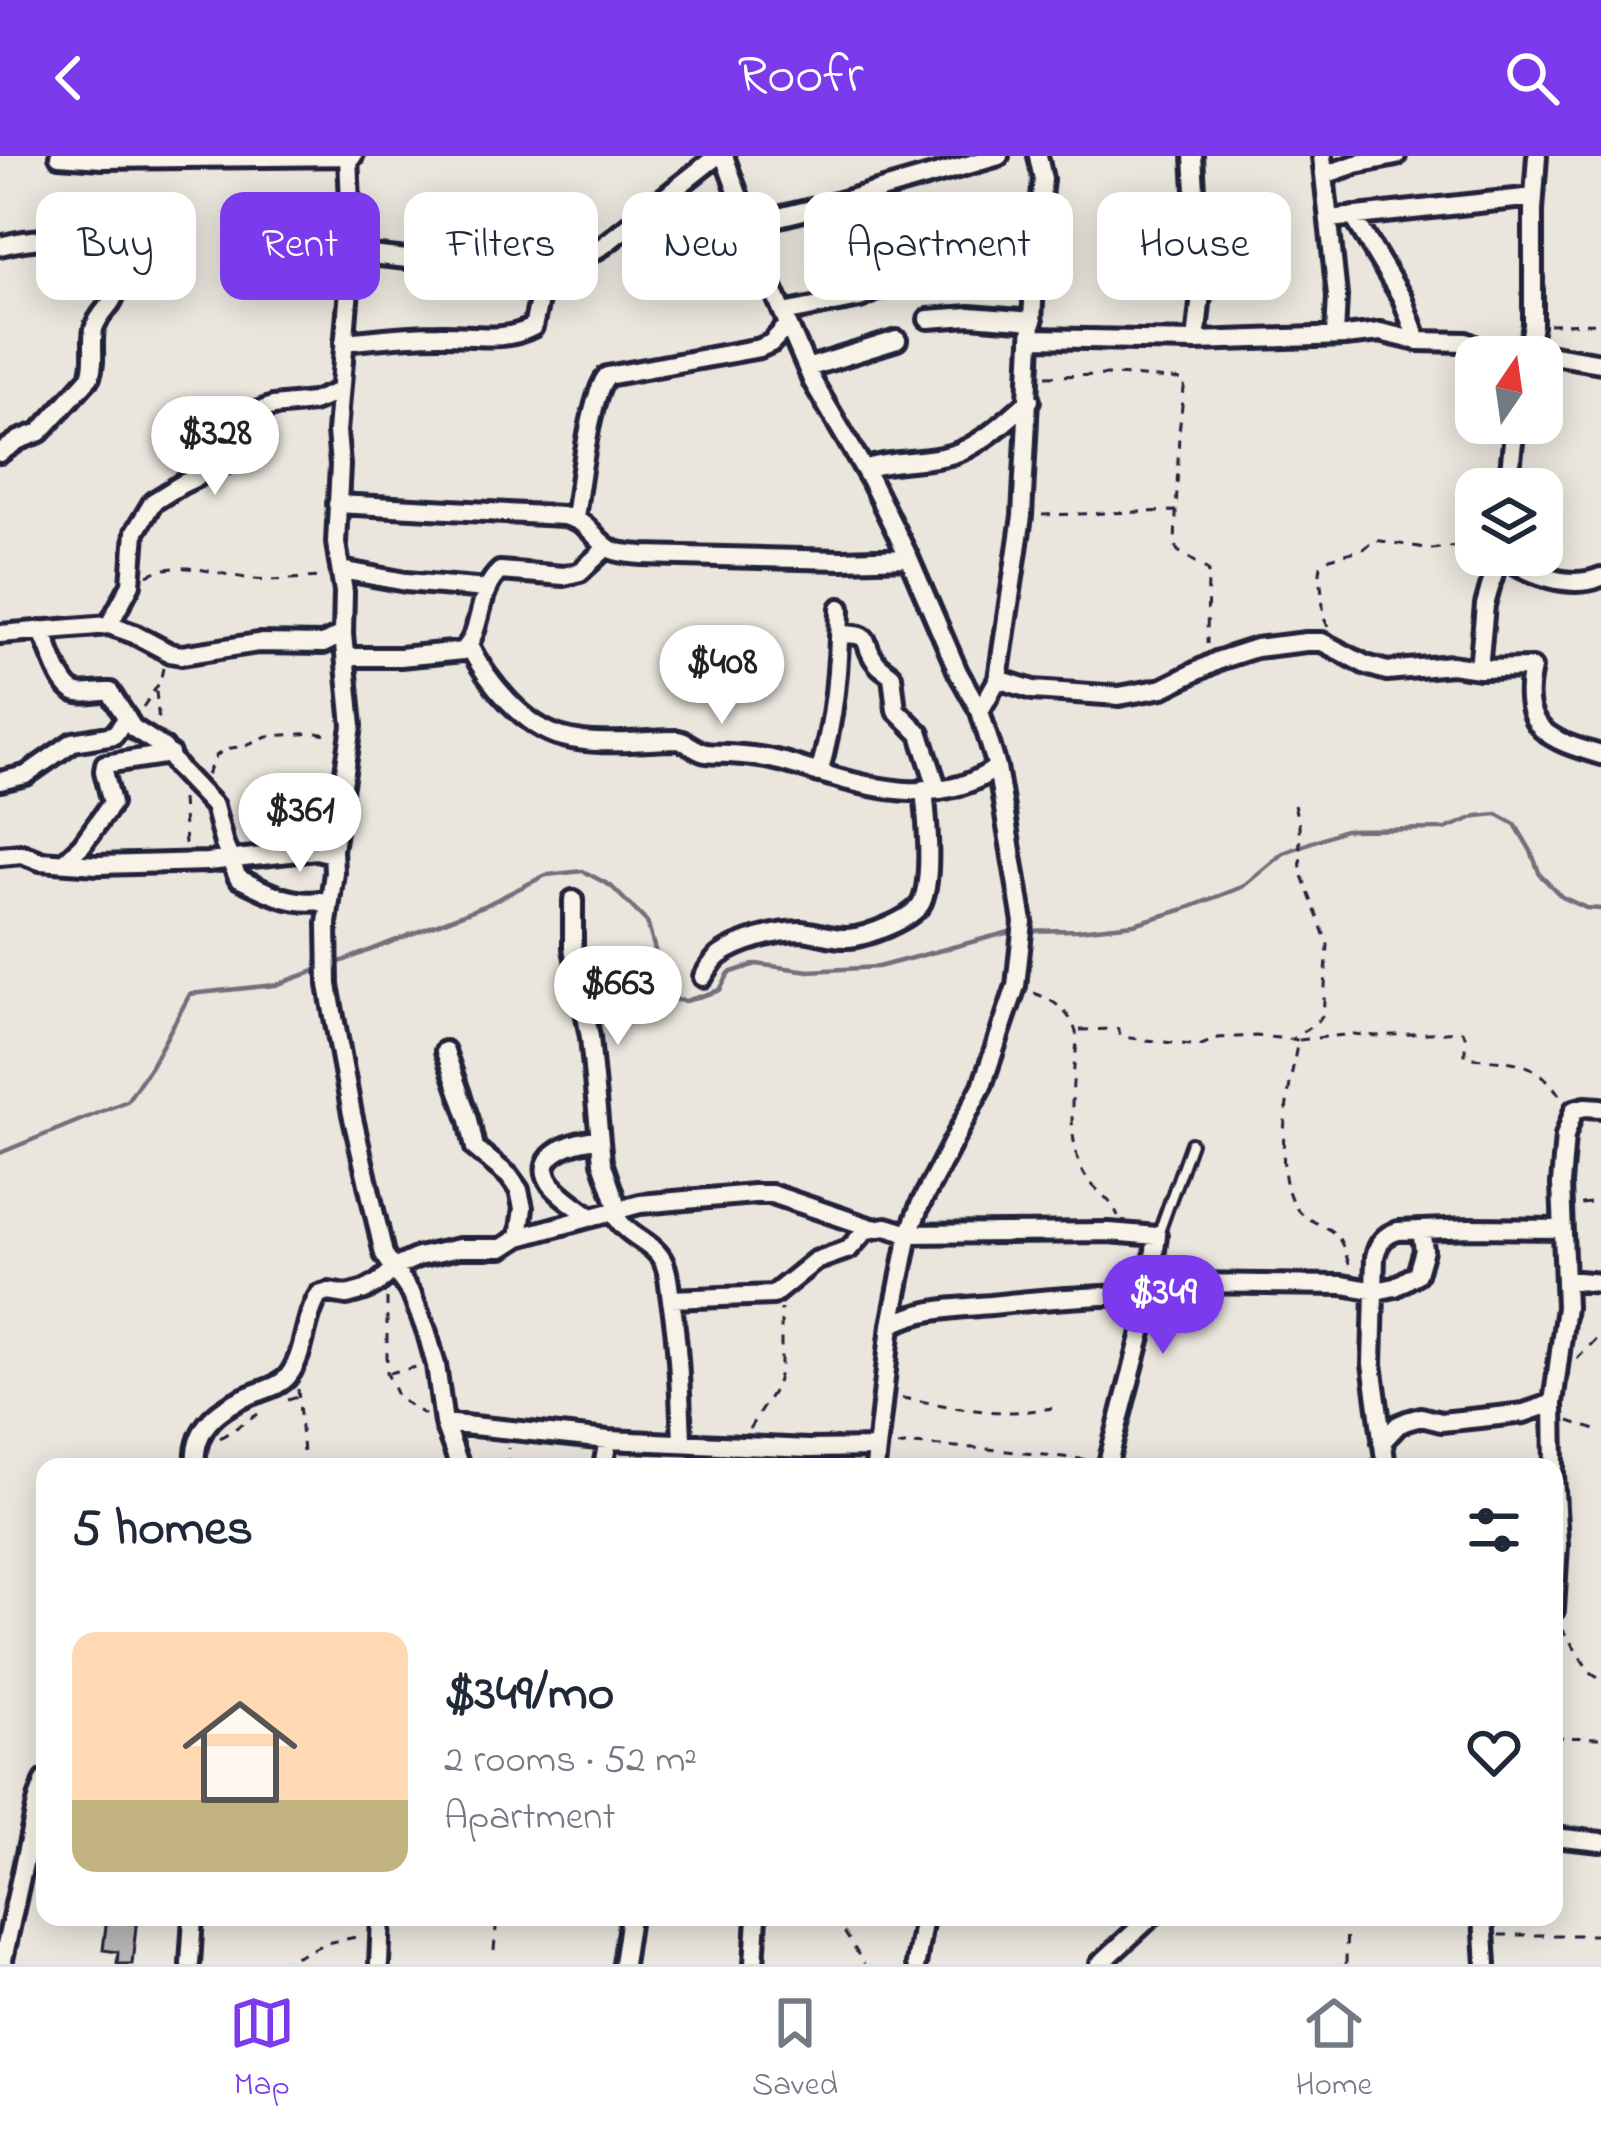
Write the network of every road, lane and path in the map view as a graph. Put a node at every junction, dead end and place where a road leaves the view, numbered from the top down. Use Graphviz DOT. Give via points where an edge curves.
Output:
graph roads {
  1 [pos="59,156"];
  2 [pos="350,156"];
  3 [pos="721,156"];
  4 [pos="999,156"];
  5 [pos="1038,156"];
  6 [pos="1193,156"];
  7 [pos="1396,156"];
  8 [pos="1537,156"];
  9 [pos="1323,166"];
  10 [pos="351,192"];
  11 [pos="670,192"];
  12 [pos="736,192"];
  13 [pos="1534,197"];
  14 [pos="780,217"];
  15 [pos="1353,217"];
  16 [pos="1329,219"];
  17 [pos="0,245"];
  18 [pos="348,300"];
  19 [pos="539,300"];
  20 [pos="778,300"];
  21 [pos="853,300"];
  22 [pos="786,319"];
  23 [pos="928,319"];
  24 [pos="1601,323"];
  25 [pos="1534,325"];
  26 [pos="1033,329"];
  27 [pos="1335,336"];
  28 [pos="1532,336"];
  29 [pos="897,340"];
  30 [pos="1196,341"];
  31 [pos="1418,341"];
  32 [pos="344,342"];
  33 [pos="1455,342"];
  34 [pos="1563,358"];
  35 [pos="1601,363"];
  36 [pos="807,368"];
  37 [pos="1031,376"];
  38 [pos="340,391"];
  39 [pos="1030,400"];
  40 [pos="0,453"];
  41 [pos="864,469"];
  42 [pos="337,505"];
  43 [pos="1178,511"];
  44 [pos="1022,515"];
  45 [pos="574,518"];
  46 [pos="1455,546"];
  47 [pos="607,547"];
  48 [pos="909,558"];
  49 [pos="341,573"];
  50 [pos="1495,576"];
  51 [pos="1541,576"];
  52 [pos="1601,577"];
  53 [pos="131,584"];
  54 [pos="487,589"];
  55 [pos="840,608"];
  56 [pos="109,626"];
  57 [pos="41,630"];
  58 [pos="0,634"];
  59 [pos="343,634"];
  60 [pos="839,634"];
  61 [pos="469,646"];
  62 [pos="165,650"];
  63 [pos="1340,650"];
  64 [pos="346,657"];
  65 [pos="1219,660"];
  66 [pos="1479,669"];
  67 [pos="998,680"];
  68 [pos="157,688"];
  69 [pos="980,711"];
  70 [pos="128,718"];
  71 [pos="350,740"];
  72 [pos="1601,755"];
  73 [pos="171,756"];
  74 [pos="997,767"];
  75 [pos="819,773"];
  76 [pos="0,781"];
  77 [pos="199,789"];
  78 [pos="931,790"];
  79 [pos="1294,805"];
  80 [pos="333,854"];
  81 [pos="0,856"];
  82 [pos="229,860"];
  83 [pos="65,861"];
  84 [pos="184,862"];
  85 [pos="573,900"];
  86 [pos="328,907"];
  87 [pos="703,976"];
  88 [pos="1016,986"];
  89 [pos="1077,1030"];
  90 [pos="1294,1040"];
  91 [pos="445,1051"];
  92 [pos="1601,1108"];
  93 [pos="1574,1110"];
  94 [pos="599,1139"];
  95 [pos="1191,1143"];
  96 [pos="1601,1202"];
  97 [pos="1561,1206"];
  98 [pos="616,1210"];
  99 [pos="591,1216"];
  100 [pos="872,1228"];
  101 [pos="1561,1229"];
  102 [pos="1421,1230"];
  103 [pos="909,1234"];
  104 [pos="1130,1234"];
  105 [pos="1157,1236"];
  106 [pos="519,1237"];
  107 [pos="388,1274"];
  108 [pos="1566,1280"];
  109 [pos="1601,1283"];
  110 [pos="782,1289"];
  111 [pos="1369,1289"];
  112 [pos="1150,1290"];
  113 [pos="671,1299"];
  114 [pos="891,1325"];
  115 [pos="1601,1334"];
  116 [pos="297,1358"];
  117 [pos="436,1365"];
  118 [pos="387,1373"];
  119 [pos="1558,1377"];
  120 [pos="883,1396"];
  121 [pos="298,1397"];
  122 [pos="282,1402"];
  123 [pos="273,1405"];
  124 [pos="1052,1408"];
  125 [pos="1552,1409"];
  126 [pos="444,1423"];
  127 [pos="1601,1432"];
  128 [pos="608,1440"];
  129 [pos="682,1441"];
  130 [pos="1382,1442"];
  131 [pos="734,1444"];
  132 [pos="196,1458"];
  133 [pos="200,1458"];
  134 [pos="303,1458"];
  135 [pos="457,1458"];
  136 [pos="605,1458"];
  137 [pos="876,1458"];
  138 [pos="1065,1458"];
  139 [pos="1110,1458"];
  140 [pos="1384,1458"];
  141 [pos="1554,1458"];
  142 [pos="1563,1629"];
  143 [pos="1601,1679"];
  144 [pos="1563,1736"];
  145 [pos="1601,1738"];
  146 [pos="36,1819"];
  147 [pos="1563,1838"];
  148 [pos="1601,1842"];
  149 [pos="192,1926"];
  150 [pos="381,1926"];
  151 [pos="496,1926"];
  152 [pos="629,1926"];
  153 [pos="756,1926"];
  154 [pos="841,1926"];
  155 [pos="922,1926"];
  156 [pos="1141,1926"];
  157 [pos="1347,1926"];
  158 [pos="1484,1926"];
  159 [pos="1601,1935"];
  160 [pos="1485,1936"];
  161 [pos="494,1950"];
  162 [pos="2,1964"];
  163 [pos="190,1964"];
  164 [pos="279,1964"];
  165 [pos="379,1964"];
  166 [pos="623,1964"];
  167 [pos="754,1964"];
  168 [pos="864,1964"];
  169 [pos="916,1964"];
  170 [pos="1100,1964"];
  171 [pos="1346,1964"];
  172 [pos="1486,1964"];
  1 -- 2 [label="street"];
  2 -- 10 [label="street"];
  3 -- 11 [label="street"];
  3 -- 12 [label="street"];
  4 -- 14 [label="street"];
  5 -- 26 [label="street"];
  6 -- 30 [label="street"];
  7 -- 9 [label="street"];
  8 -- 13 [label="street"];
  9 -- 16 [label="street"];
  13 -- 15 [label="street"];
  13 -- 25 [label="street"];
  15 -- 16 [label="street"];
  15 -- 31 [label="street"];
  16 -- 27 [label="street"];
  17 -- 40 [label="street" via="78,247 95,277 114,290 94,328 90,377 40,432"];
  18 -- 32 [label="street"];
  19 -- 32 [label="street" via="533,327 524,332"];
  20 -- 22 [label="street"];
  21 -- 22 [label="street"];
  22 -- 36 [label="street"];
  22 -- 45 [label="street" via="760,348 607,376 597,392"];
  23 -- 26 [label="street" via="970,316"];
  24 -- 25 [label="path"];
  25 -- 28 [label="street"];
  26 -- 30 [label="street"];
  26 -- 37 [label="street"];
  27 -- 30 [label="street"];
  27 -- 31 [label="street" via="1380,332"];
  29 -- 36 [label="street"];
  31 -- 33 [label="street"];
  32 -- 38 [label="street"];
  34 -- 35 [label="street"];
  36 -- 41 [label="street"];
  37 -- 39 [label="street"];
  37 -- 43 [label="path" via="1185,380"];
  38 -- 42 [label="street"];
  38 -- 53 [label="street" via="256,412 236,459 152,502 135,532"];
  39 -- 41 [label="street" via="953,455"];
  39 -- 44 [label="street"];
  41 -- 48 [label="street"];
  42 -- 45 [label="street"];
  42 -- 49 [label="street"];
  43 -- 44 [label="path"];
  43 -- 65 [label="path" via="1178,551 1208,570 1206,641"];
  44 -- 67 [label="street"];
  45 -- 47 [label="street"];
  46 -- 63 [label="path" via="1379,540 1321,566 1324,618"];
  47 -- 48 [label="street" via="643,555"];
  47 -- 54 [label="street" via="580,572 500,571"];
  48 -- 69 [label="street"];
  49 -- 53 [label="path" via="267,579 167,568"];
  49 -- 54 [label="street"];
  49 -- 59 [label="street"];
  50 -- 66 [label="street"];
  51 -- 52 [label="street" via="1586,584"];
  53 -- 56 [label="street"];
  54 -- 61 [label="street"];
  55 -- 60 [label="street"];
  56 -- 57 [label="street"];
  56 -- 62 [label="street"];
  57 -- 58 [label="street"];
  57 -- 70 [label="street" via="70,690 110,692"];
  59 -- 62 [label="street" via="322,644"];
  59 -- 64 [label="street"];
  60 -- 75 [label="street"];
  60 -- 78 [label="street" via="862,636 892,676 896,710 920,734"];
  61 -- 64 [label="street"];
  61 -- 75 [label="street" via="496,690 558,736 677,740 704,753 759,756"];
  62 -- 68 [label="path"];
  63 -- 65 [label="street" via="1322,642 1281,644"];
  63 -- 66 [label="street" via="1387,671"];
  64 -- 71 [label="street"];
  65 -- 67 [label="street" via="1163,688 1120,696"];
  66 -- 72 [label="street" via="1532,668 1527,704 1539,728"];
  67 -- 69 [label="street"];
  68 -- 70 [label="path"];
  68 -- 73 [label="path"];
  69 -- 74 [label="street"];
  70 -- 73 [label="street"];
  70 -- 76 [label="street" via="114,735 73,742 26,775"];
  71 -- 77 [label="path" via="317,733 225,749"];
  71 -- 80 [label="street"];
  73 -- 77 [label="street"];
  73 -- 83 [label="street" via="105,764 112,802"];
  73 -- 84 [label="path"];
  74 -- 78 [label="street" via="960,787"];
  74 -- 88 [label="street" via="1023,922"];
  75 -- 78 [label="street" via="880,789"];
  77 -- 82 [label="street" via="217,811"];
  78 -- 87 [label="street" via="926,883 914,914 849,938 799,931 757,939 721,954"];
  79 -- 90 [label="path" via="1300,873 1328,954 1323,1016"];
  80 -- 82 [label="street"];
  80 -- 86 [label="street"];
  81 -- 83 [label="street"];
  82 -- 84 [label="street"];
  82 -- 86 [label="street" via="244,882"];
  83 -- 84 [label="street"];
  85 -- 94 [label="street"];
  86 -- 107 [label="street" via="337,1042"];
  88 -- 89 [label="path" via="1057,1003"];
  88 -- 103 [label="street" via="982,1086"];
  89 -- 90 [label="path" via="1118,1029 1135,1041 1199,1046 1218,1038"];
  89 -- 104 [label="path" via="1075,1147 1092,1188 1113,1203"];
  90 -- 93 [label="path" via="1462,1031 1466,1057 1534,1068"];
  90 -- 111 [label="path" via="1288,1193 1304,1217 1336,1235"];
  91 -- 106 [label="street" via="475,1148 519,1190"];
  92 -- 93 [label="street"];
  93 -- 97 [label="street"];
  94 -- 98 [label="street"];
  94 -- 99 [label="street" via="563,1147 547,1170 550,1183"];
  95 -- 105 [label="lane"];
  96 -- 97 [label="path"];
  97 -- 101 [label="street"];
  98 -- 99 [label="street"];
  98 -- 100 [label="street" via="765,1193"];
  98 -- 113 [label="street" via="627,1232 662,1258"];
  99 -- 106 [label="street"];
  100 -- 103 [label="street"];
  100 -- 110 [label="street"];
  101 -- 102 [label="street"];
  101 -- 108 [label="street"];
  102 -- 111 [label="street" via="1390,1234 1377,1246"];
  102 -- 111 [label="street" via="1418,1274"];
  103 -- 104 [label="street"];
  103 -- 114 [label="street"];
  104 -- 105 [label="street"];
  105 -- 112 [label="street"];
  106 -- 107 [label="street" via="502,1248 418,1256"];
  107 -- 116 [label="street" via="353,1294 319,1295"];
  107 -- 117 [label="street" via="412,1295"];
  107 -- 118 [label="path"];
  108 -- 109 [label="street"];
  108 -- 119 [label="street"];
  110 -- 113 [label="street"];
  110 -- 131 [label="path" via="776,1387"];
  111 -- 112 [label="street" via="1226,1283"];
  111 -- 130 [label="street"];
  112 -- 114 [label="street" via="937,1309"];
  112 -- 139 [label="street"];
  113 -- 129 [label="street"];
  114 -- 120 [label="street"];
  115 -- 119 [label="path"];
  116 -- 121 [label="path"];
  116 -- 132 [label="street" via="277,1385 211,1417"];
  117 -- 118 [label="path"];
  117 -- 126 [label="street"];
  118 -- 126 [label="path" via="398,1397"];
  119 -- 125 [label="street"];
  120 -- 124 [label="path" via="992,1413"];
  120 -- 137 [label="street"];
  121 -- 122 [label="path"];
  121 -- 134 [label="path"];
  123 -- 133 [label="path"];
  125 -- 127 [label="path"];
  125 -- 130 [label="street" via="1442,1422 1421,1417"];
  125 -- 141 [label="street"];
  126 -- 128 [label="street"];
  126 -- 135 [label="street"];
  128 -- 129 [label="street"];
  128 -- 136 [label="street"];
  129 -- 131 [label="street"];
  130 -- 140 [label="street"];
  131 -- 137 [label="street"];
  137 -- 138 [label="path" via="911,1444"];
  142 -- 143 [label="path"];
  144 -- 145 [label="path"];
  146 -- 162 [label="street"];
  147 -- 148 [label="street"];
  149 -- 163 [label="street"];
  150 -- 164 [label="path"];
  150 -- 165 [label="street"];
  151 -- 161 [label="path"];
  152 -- 166 [label="street"];
  153 -- 167 [label="street"];
  154 -- 168 [label="path"];
  155 -- 169 [label="street"];
  156 -- 170 [label="street"];
  157 -- 171 [label="path"];
  158 -- 160 [label="street"];
  159 -- 160 [label="path"];
  160 -- 172 [label="street"];
}
